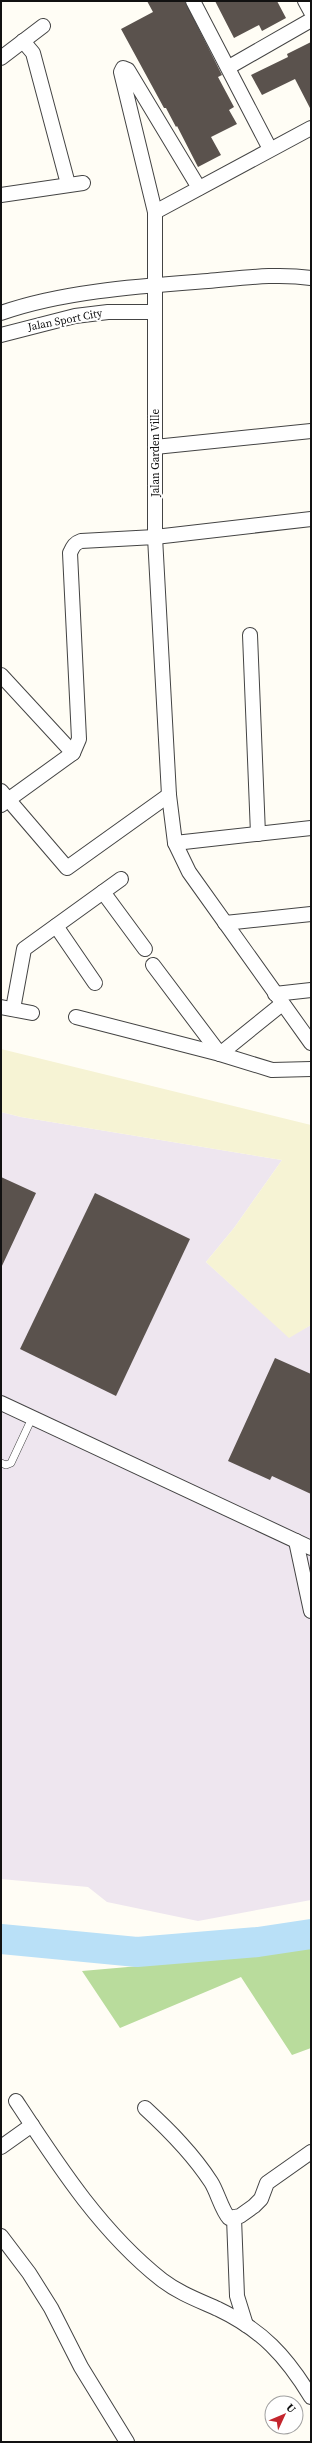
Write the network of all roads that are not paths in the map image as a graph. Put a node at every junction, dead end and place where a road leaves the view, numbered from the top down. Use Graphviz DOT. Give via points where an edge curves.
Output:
graph roads {
  1 [pos="193,1"];
  2 [pos="305,1"];
  3 [pos="311,12"];
  4 [pos="311,20"];
  5 [pos="43,26"];
  6 [pos="23,41"];
  7 [pos="1,58"];
  8 [pos="229,67"];
  9 [pos="311,128"];
  10 [pos="270,149"];
  11 [pos="82,183"];
  12 [pos="68,184"];
  13 [pos="199,188"];
  14 [pos="1,195"];
  15 [pos="155,212"];
  16 [pos="311,278"];
  17 [pos="154,285"];
  18 [pos="154,312"];
  19 [pos="1,313"];
  20 [pos="1,336"];
  21 [pos="311,431"];
  22 [pos="155,447"];
  23 [pos="311,520"];
  24 [pos="156,537"];
  25 [pos="250,635"];
  26 [pos="1,675"];
  27 [pos="73,753"];
  28 [pos="169,795"];
  29 [pos="3,798"];
  30 [pos="311,828"];
  31 [pos="258,834"];
  32 [pos="175,843"];
  33 [pos="120,879"];
  34 [pos="103,892"];
  35 [pos="311,914"];
  36 [pos="225,923"];
  37 [pos="56,926"];
  38 [pos="145,949"];
  39 [pos="153,965"];
  40 [pos="95,983"];
  41 [pos="311,990"];
  42 [pos="278,999"];
  43 [pos="7,1008"];
  44 [pos="32,1013"];
  45 [pos="76,1017"];
  46 [pos="311,1043"];
  47 [pos="220,1054"];
  48 [pos="311,1069"];
  49 [pos="1,1404"];
  50 [pos="32,1418"];
  51 [pos="1,1463"];
  52 [pos="296,1541"];
  53 [pos="311,1548"];
  54 [pos="311,1611"];
  55 [pos="16,2101"];
  56 [pos="145,2108"];
  57 [pos="32,2125"];
  58 [pos="1,2147"];
  59 [pos="311,2152"];
  60 [pos="234,2218"];
  61 [pos="1,2236"];
  62 [pos="246,2325"];
  63 [pos="311,2397"];
  64 [pos="127,2442"];
  1 -- 8 [label="street"];
  2 -- 3 [label="street"];
  4 -- 8 [label="street"];
  5 -- 6 [label="street"];
  6 -- 7 [label="street"];
  6 -- 12 [label="street" via="33,52"];
  8 -- 10 [label="street"];
  9 -- 10 [label="street"];
  10 -- 13 [label="street"];
  11 -- 12 [label="street"];
  12 -- 14 [label="street"];
  13 -- 15 [label="street"];
  13 -- 15 [label="street, Jalan Garden Ville" via="128,70 123,68 121,72"];
  15 -- 17 [label="street, Jalan Garden Ville"];
  16 -- 17 [label="street, Jalan Sport City" via="286,275"];
  17 -- 18 [label="street, Jalan Garden Ville"];
  17 -- 19 [label="street, Jalan Sport City" via="44,302"];
  18 -- 20 [label="street, Jalan Sport City" via="108,312 75,316"];
  18 -- 22 [label="street, Jalan Garden Ville"];
  21 -- 22 [label="street"];
  22 -- 24 [label="street, Jalan Garden Ville"];
  23 -- 24 [label="street"];
  24 -- 27 [label="street" via="82,541 76,543 70,553 79,739"];
  24 -- 28 [label="street, Jalan Garden Ville"];
  25 -- 31 [label="street"];
  26 -- 27 [label="street"];
  27 -- 29 [label="street"];
  28 -- 29 [label="street" via="67,868"];
  28 -- 32 [label="street, Jalan Garden Ville"];
  30 -- 31 [label="street"];
  31 -- 32 [label="street"];
  32 -- 36 [label="street, Jalan Garden Ville" via="189,872"];
  33 -- 34 [label="street"];
  34 -- 37 [label="street"];
  34 -- 38 [label="street"];
  35 -- 36 [label="street"];
  36 -- 42 [label="street, Jalan Garden Ville"];
  37 -- 40 [label="street"];
  37 -- 43 [label="street" via="24,950"];
  39 -- 47 [label="street"];
  41 -- 42 [label="street"];
  42 -- 46 [label="street, Jalan Garden Ville"];
  42 -- 47 [label="street"];
  43 -- 44 [label="street"];
  45 -- 47 [label="street"];
  47 -- 48 [label="street" via="272,1070"];
  49 -- 50 [label="street"];
  50 -- 51 [label="lane" via="11,1463"];
  50 -- 52 [label="street"];
  52 -- 53 [label="street"];
  52 -- 54 [label="street"];
  55 -- 57 [label="street"];
  56 -- 60 [label="street" via="197,2162 218,2194 226,2214"];
  57 -- 58 [label="street"];
  57 -- 62 [label="street" via="76,2190 109,2229 143,2263 174,2289 217,2308"];
  59 -- 60 [label="street" via="267,2183 257,2203"];
  60 -- 62 [label="street" via="237,2296"];
  61 -- 64 [label="street" via="47,2302 81,2367"];
  62 -- 63 [label="street" via="260,2334 281,2354"];
}
